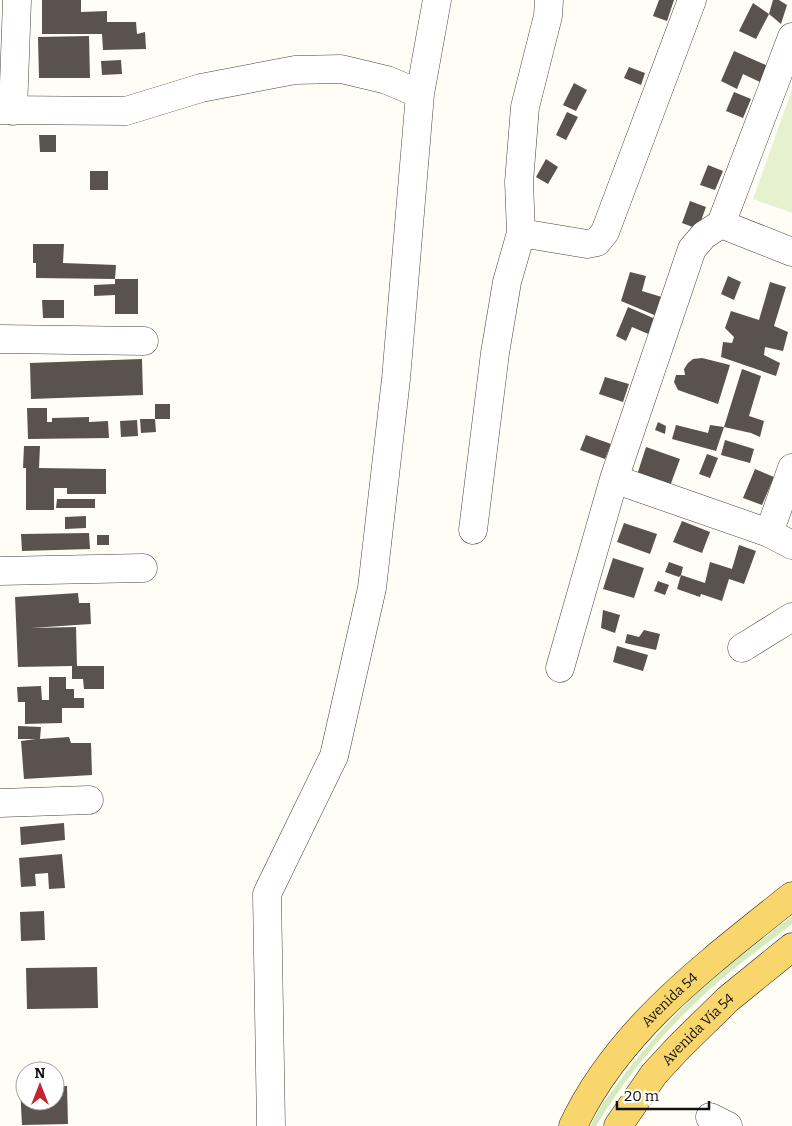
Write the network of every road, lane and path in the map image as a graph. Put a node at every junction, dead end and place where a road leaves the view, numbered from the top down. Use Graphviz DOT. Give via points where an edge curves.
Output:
graph roads {
  1 [pos="17,0"];
  2 [pos="437,0"];
  3 [pos="549,0"];
  4 [pos="692,0"];
  5 [pos="792,37"];
  6 [pos="420,94"];
  7 [pos="4,115"];
  8 [pos="721,224"];
  9 [pos="521,233"];
  10 [pos="792,252"];
  11 [pos="0,339"];
  12 [pos="144,341"];
  13 [pos="792,468"];
  14 [pos="614,479"];
  15 [pos="473,530"];
  16 [pos="769,533"];
  17 [pos="792,546"];
  18 [pos="143,568"];
  19 [pos="0,571"];
  20 [pos="792,617"];
  21 [pos="742,648"];
  22 [pos="560,668"];
  23 [pos="89,800"];
  24 [pos="0,803"];
  25 [pos="792,896"];
  26 [pos="792,947"];
  27 [pos="271,1126"];
  28 [pos="573,1126"];
  29 [pos="618,1126"];
  1 -- 7 [label="street"];
  2 -- 6 [label="street"];
  3 -- 9 [label="street" via="548,16 525,107 519,182"];
  4 -- 9 [label="street" via="605,232 597,242 587,244"];
  5 -- 8 [label="street"];
  6 -- 7 [label="street" via="386,80 341,69 295,70 201,88 126,111"];
  6 -- 27 [label="street" via="396,379 372,588 334,756 266,894"];
  8 -- 10 [label="street"];
  8 -- 14 [label="street" via="704,235 692,249"];
  9 -- 15 [label="street" via="495,353"];
  11 -- 12 [label="street"];
  13 -- 16 [label="street"];
  14 -- 16 [label="street"];
  14 -- 22 [label="street"];
  16 -- 17 [label="street"];
  18 -- 19 [label="street"];
  20 -- 21 [label="street"];
  23 -- 24 [label="street"];
  25 -- 28 [label="main road, Avenida 54" via="695,974 662,1006 596,1084"];
  26 -- 29 [label="main road, Avenida Vía 54" via="728,999 679,1048 654,1074"];
}
